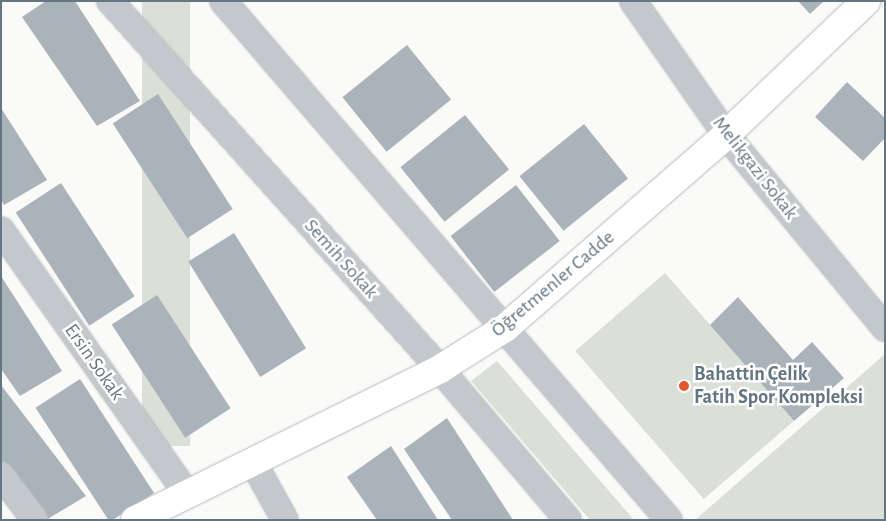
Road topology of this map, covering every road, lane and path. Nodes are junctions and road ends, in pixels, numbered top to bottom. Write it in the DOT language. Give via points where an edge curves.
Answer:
graph roads {
  1 [pos="110,1"];
  2 [pos="223,1"];
  3 [pos="633,1"];
  4 [pos="866,1"];
  5 [pos="726,135"];
  6 [pos="1,230"];
  7 [pos="505,328"];
  8 [pos="885,328"];
  9 [pos="440,370"];
  10 [pos="253,462"];
  11 [pos="1,475"];
  12 [pos="187,494"];
  13 [pos="34,520"];
  14 [pos="135,520"];
  15 [pos="285,520"];
  16 [pos="568,520"];
  17 [pos="668,520"];
  1 -- 9 [label="street, Semih Sokak"];
  2 -- 7 [label="street"];
  3 -- 5 [label="street, Melikgazi Sokak"];
  4 -- 5 [label="street, Öğretmenler Cadde"];
  5 -- 7 [label="street, Öğretmenler Cadde"];
  5 -- 8 [label="street, Melikgazi Sokak"];
  6 -- 12 [label="street, Ersin Sokak"];
  7 -- 9 [label="street, Öğretmenler Cadde"];
  7 -- 17 [label="street"];
  9 -- 10 [label="street, Öğretmenler Cadde"];
  9 -- 16 [label="street, Semih Sokak"];
  10 -- 12 [label="street, Öğretmenler Cadde"];
  10 -- 15 [label="street"];
  11 -- 13 [label="street"];
  12 -- 14 [label="street, Öğretmenler Cadde"];
}
